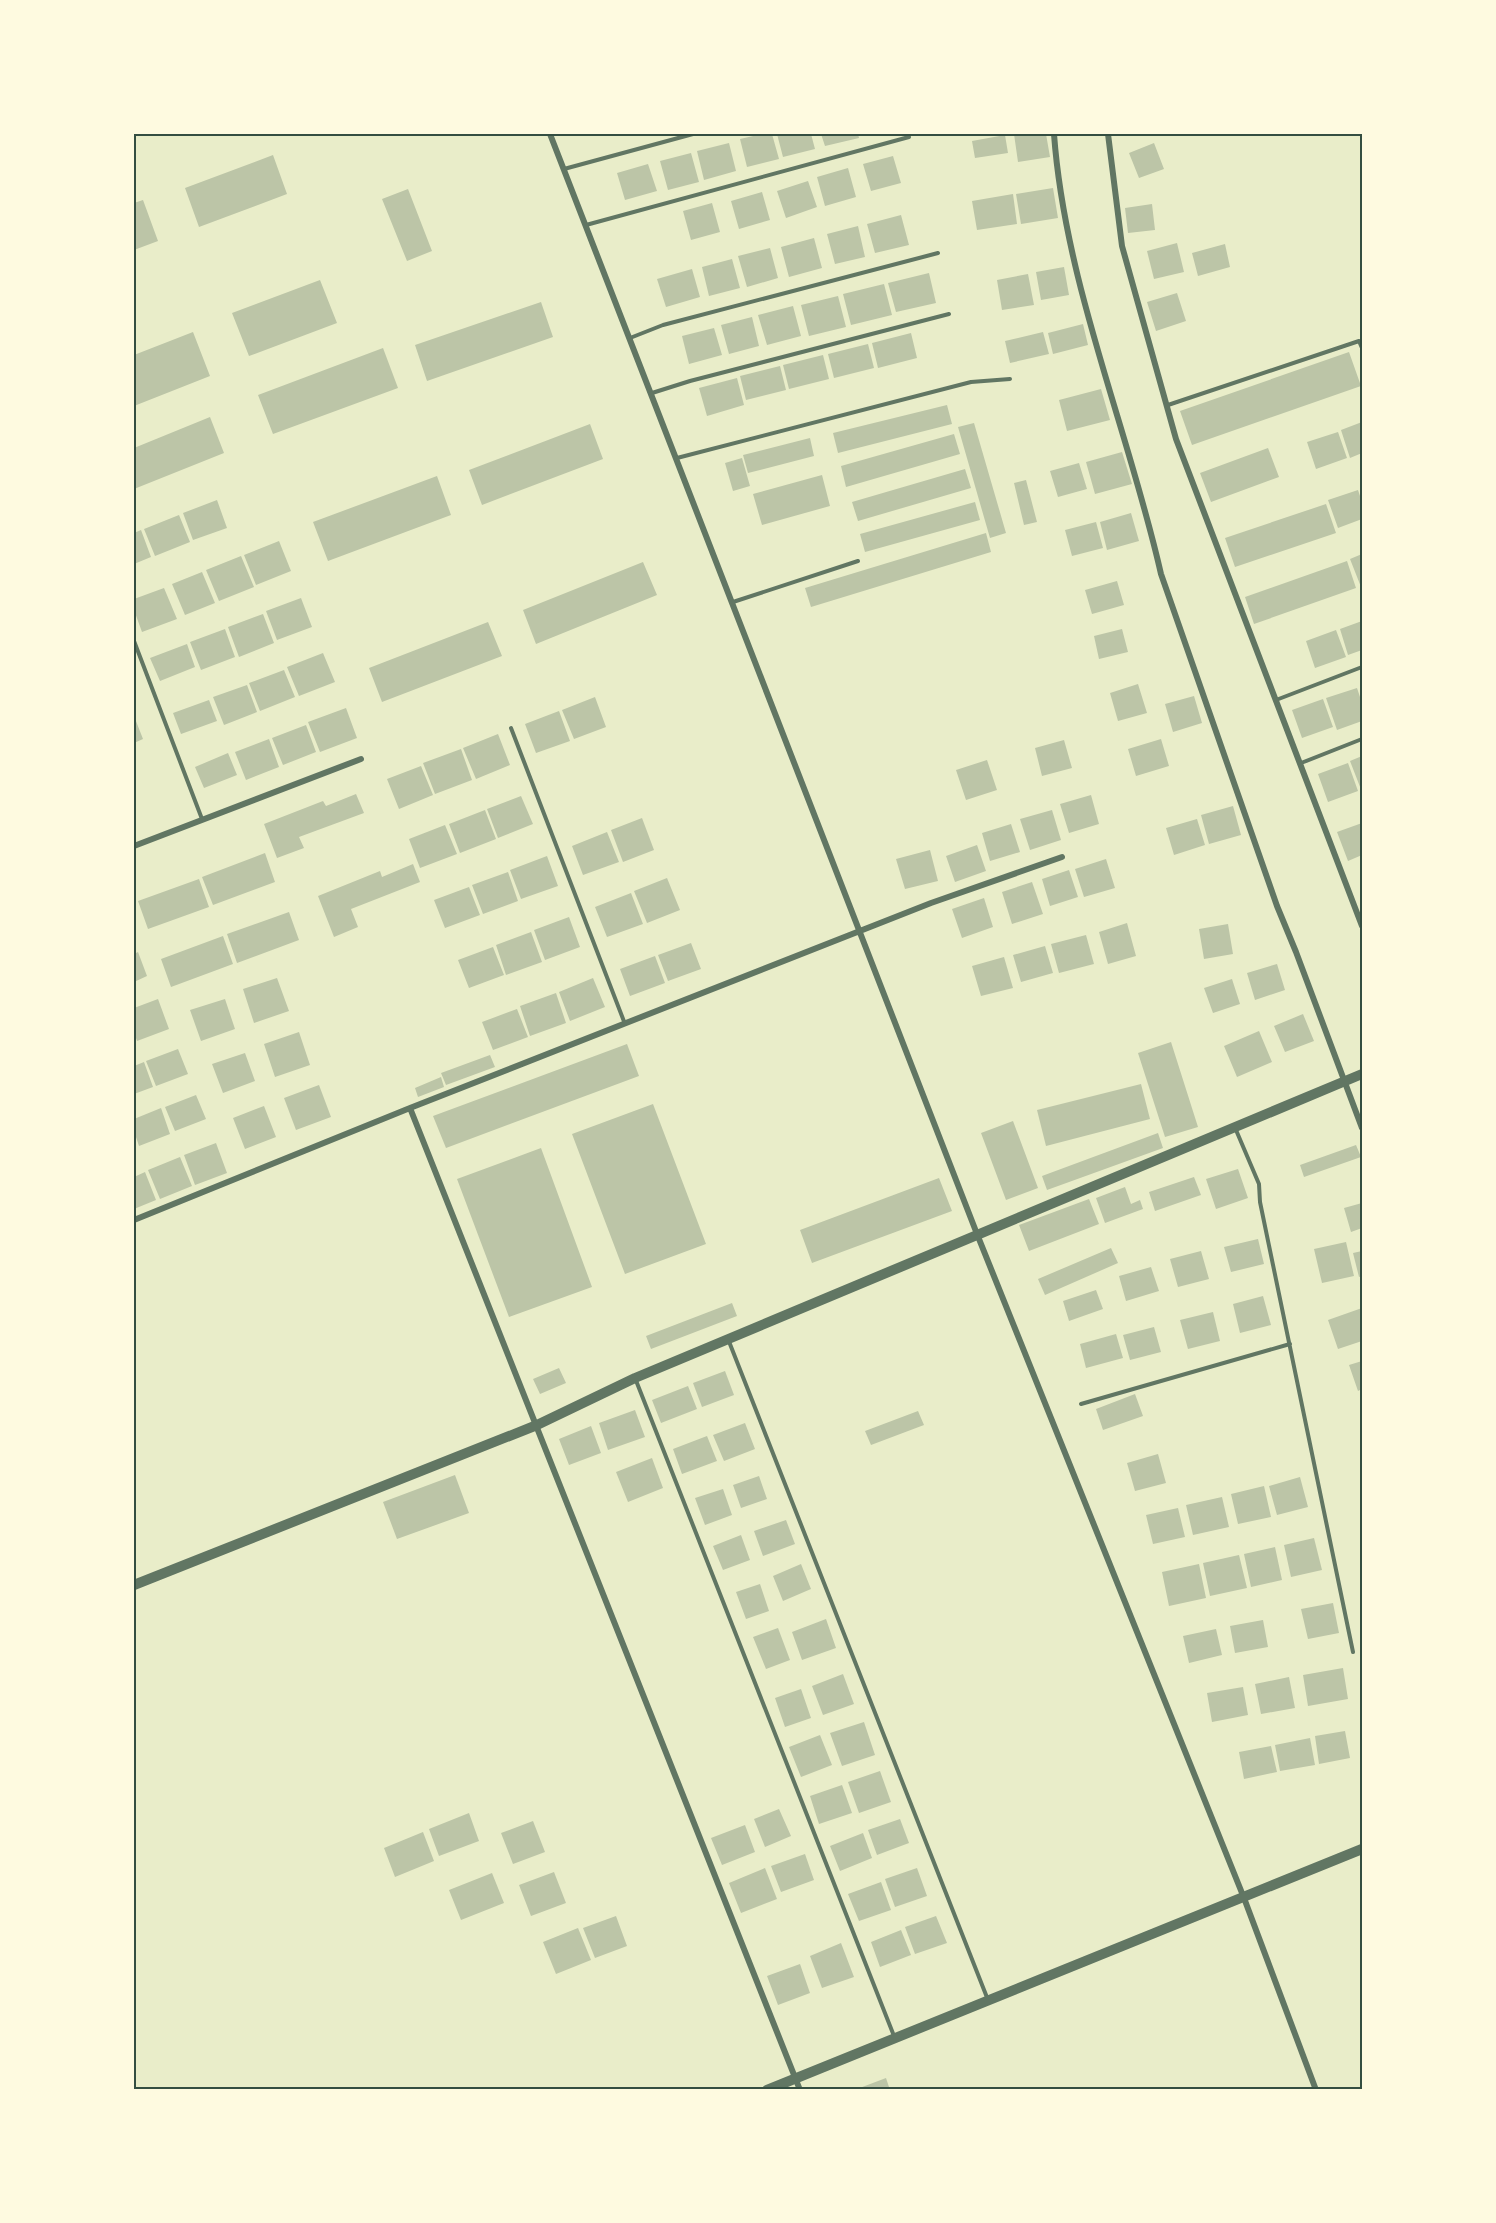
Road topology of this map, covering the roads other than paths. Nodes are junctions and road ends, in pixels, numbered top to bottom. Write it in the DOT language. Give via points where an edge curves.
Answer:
graph roads {
  1 [pos="550,134"];
  2 [pos="693,134"];
  3 [pos="1054,134"];
  4 [pos="1108,134"];
  5 [pos="909,137"];
  6 [pos="564,169"];
  7 [pos="586,225"];
  8 [pos="938,253"];
  9 [pos="949,314"];
  10 [pos="630,338"];
  11 [pos="1362,348"];
  12 [pos="1010,379"];
  13 [pos="652,393"];
  14 [pos="1168,405"];
  15 [pos="677,458"];
  16 [pos="858,561"];
  17 [pos="733,602"];
  18 [pos="134,641"];
  19 [pos="1362,667"];
  20 [pos="1276,700"];
  21 [pos="511,728"];
  22 [pos="1362,739"];
  23 [pos="361,759"];
  24 [pos="1301,763"];
  25 [pos="202,820"];
  26 [pos="134,846"];
  27 [pos="1062,857"];
  28 [pos="1362,926"];
  29 [pos="860,931"];
  30 [pos="625,1024"];
  31 [pos="1362,1074"];
  32 [pos="1346,1081"];
  33 [pos="410,1108"];
  34 [pos="1236,1128"];
  35 [pos="1362,1128"];
  36 [pos="134,1220"];
  37 [pos="977,1234"];
  38 [pos="728,1339"];
  39 [pos="1290,1344"];
  40 [pos="635,1378"];
  41 [pos="1081,1404"];
  42 [pos="537,1425"];
  43 [pos="134,1585"];
  44 [pos="1353,1652"];
  45 [pos="1362,1849"];
  46 [pos="1244,1898"];
  47 [pos="988,2000"];
  48 [pos="895,2038"];
  49 [pos="795,2078"];
  50 [pos="767,2090"];
  51 [pos="800,2090"];
  52 [pos="1316,2090"];
  1 -- 6 [label="street"];
  2 -- 6 [label="lane"];
  3 -- 32 [label="street" via="1063,214 1161,574 1277,906"];
  4 -- 14 [label="street" via="1122,246"];
  5 -- 7 [label="lane"];
  6 -- 7 [label="street"];
  7 -- 10 [label="street"];
  8 -- 10 [label="lane" via="663,325"];
  9 -- 13 [label="lane"];
  10 -- 13 [label="street"];
  11 -- 14 [label="lane" via="1359,341"];
  12 -- 15 [label="lane" via="971,382"];
  13 -- 15 [label="street"];
  14 -- 20 [label="street" via="1176,439"];
  15 -- 17 [label="street"];
  16 -- 17 [label="lane"];
  17 -- 29 [label="street"];
  18 -- 25 [label="lane"];
  19 -- 20 [label="lane"];
  20 -- 24 [label="street"];
  21 -- 30 [label="lane"];
  22 -- 24 [label="lane"];
  23 -- 25 [label="street"];
  24 -- 28 [label="street"];
  25 -- 26 [label="street"];
  27 -- 29 [label="street"];
  29 -- 30 [label="street"];
  29 -- 37 [label="street"];
  30 -- 33 [label="street"];
  31 -- 32 [label="street"];
  32 -- 34 [label="street"];
  32 -- 35 [label="street"];
  33 -- 36 [label="street"];
  33 -- 42 [label="street"];
  34 -- 37 [label="street"];
  34 -- 39 [label="lane" via="1259,1184"];
  37 -- 38 [label="street"];
  37 -- 46 [label="street"];
  38 -- 40 [label="street"];
  38 -- 47 [label="lane"];
  39 -- 41 [label="lane"];
  39 -- 44 [label="lane"];
  40 -- 42 [label="street"];
  40 -- 48 [label="lane"];
  42 -- 43 [label="street"];
  42 -- 49 [label="street"];
  45 -- 46 [label="street"];
  46 -- 47 [label="street"];
  46 -- 52 [label="street"];
  47 -- 48 [label="street"];
  48 -- 49 [label="street"];
  49 -- 50 [label="street"];
  49 -- 51 [label="street"];
}
